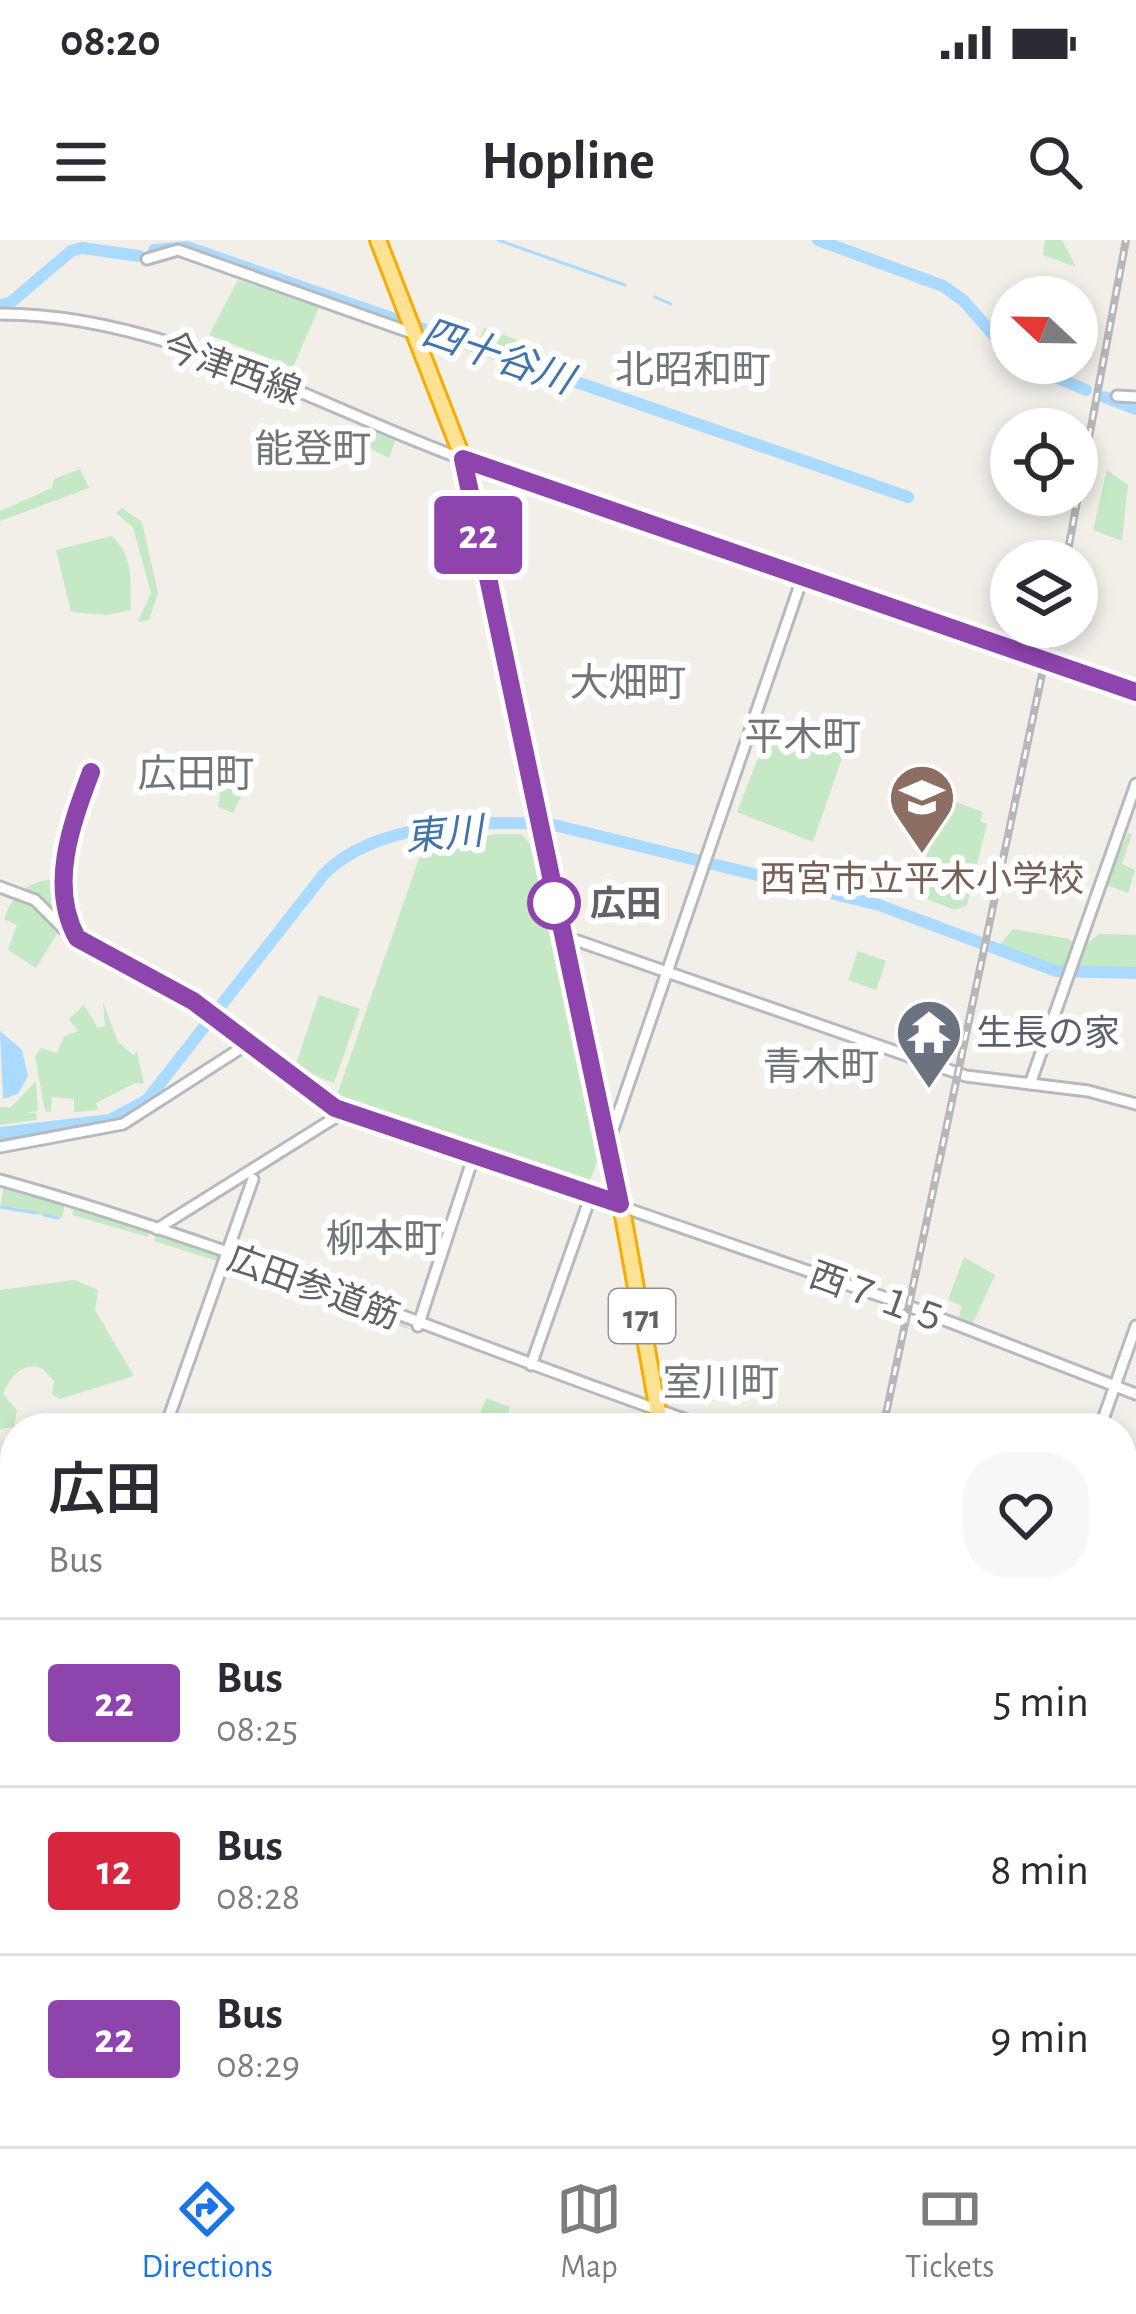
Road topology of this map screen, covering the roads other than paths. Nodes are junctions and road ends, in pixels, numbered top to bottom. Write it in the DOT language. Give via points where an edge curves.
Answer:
graph roads {
  1 [pos="379,240"];
  2 [pos="147,260"];
  3 [pos="0,314"];
  4 [pos="413,329"];
  5 [pos="1117,396"];
  6 [pos="1136,397"];
  7 [pos="463,459"];
  8 [pos="803,576"];
  9 [pos="1136,692"];
  10 [pos="91,772"];
  11 [pos="1136,784"];
  12 [pos="0,887"];
  13 [pos="64,929"];
  14 [pos="563,943"];
  15 [pos="666,972"];
  16 [pos="249,1043"];
  17 [pos="1030,1084"];
  18 [pos="1136,1104"];
  19 [pos="335,1108"];
  20 [pos="0,1147"];
  21 [pos="607,1151"];
  22 [pos="474,1154"];
  23 [pos="253,1179"];
  24 [pos="0,1180"];
  25 [pos="591,1195"];
  26 [pos="620,1204"];
  27 [pos="157,1229"];
  28 [pos="226,1253"];
  29 [pos="418,1326"];
  30 [pos="1136,1326"];
  31 [pos="531,1365"];
  32 [pos="1115,1386"];
  33 [pos="1136,1394"];
  34 [pos="659,1410"];
  35 [pos="170,1413"];
  36 [pos="659,1413"];
  37 [pos="668,1413"];
  38 [pos="1105,1413"];
  1 -- 4 [label="highway, 171"];
  2 -- 4 [label="street" via="178,250"];
  3 -- 7 [label="street, 今津西線" via="117,326"];
  4 -- 7 [label="highway, 171"];
  5 -- 6 [label="street"];
  7 -- 8 [label="street, 今津西線"];
  7 -- 14 [label="highway, 171"];
  8 -- 9 [label="street, 今津西線"];
  8 -- 15 [label="street"];
  10 -- 16 [label="street, 西７１５" via="64,862 77,938"];
  11 -- 17 [label="street"];
  12 -- 13 [label="street" via="34,901"];
  14 -- 15 [label="street"];
  14 -- 21 [label="highway, 171"];
  15 -- 17 [label="street" via="966,1076"];
  15 -- 21 [label="street"];
  16 -- 19 [label="street, 西７１５"];
  16 -- 20 [label="street" via="123,1124"];
  17 -- 18 [label="street"];
  19 -- 22 [label="street, 西７１５"];
  19 -- 27 [label="street" via="336,1117"];
  21 -- 26 [label="highway, 171"];
  22 -- 25 [label="street, 西７１５"];
  22 -- 29 [label="street"];
  23 -- 28 [label="street"];
  24 -- 27 [label="street, 広田参道筋"];
  25 -- 26 [label="street, 西７１５"];
  25 -- 31 [label="street"];
  26 -- 32 [label="street, 西７１５"];
  26 -- 34 [label="highway, 171"];
  27 -- 28 [label="street, 広田参道筋"];
  28 -- 29 [label="street, 広田参道筋"];
  28 -- 35 [label="street"];
  29 -- 31 [label="street, 広田参道筋"];
  30 -- 32 [label="street"];
  31 -- 34 [label="street, 広田参道筋"];
  32 -- 33 [label="street, 西７１５"];
  32 -- 38 [label="street"];
  34 -- 36 [label="highway, 171"];
  34 -- 37 [label="street, 広田参道筋"];
}
